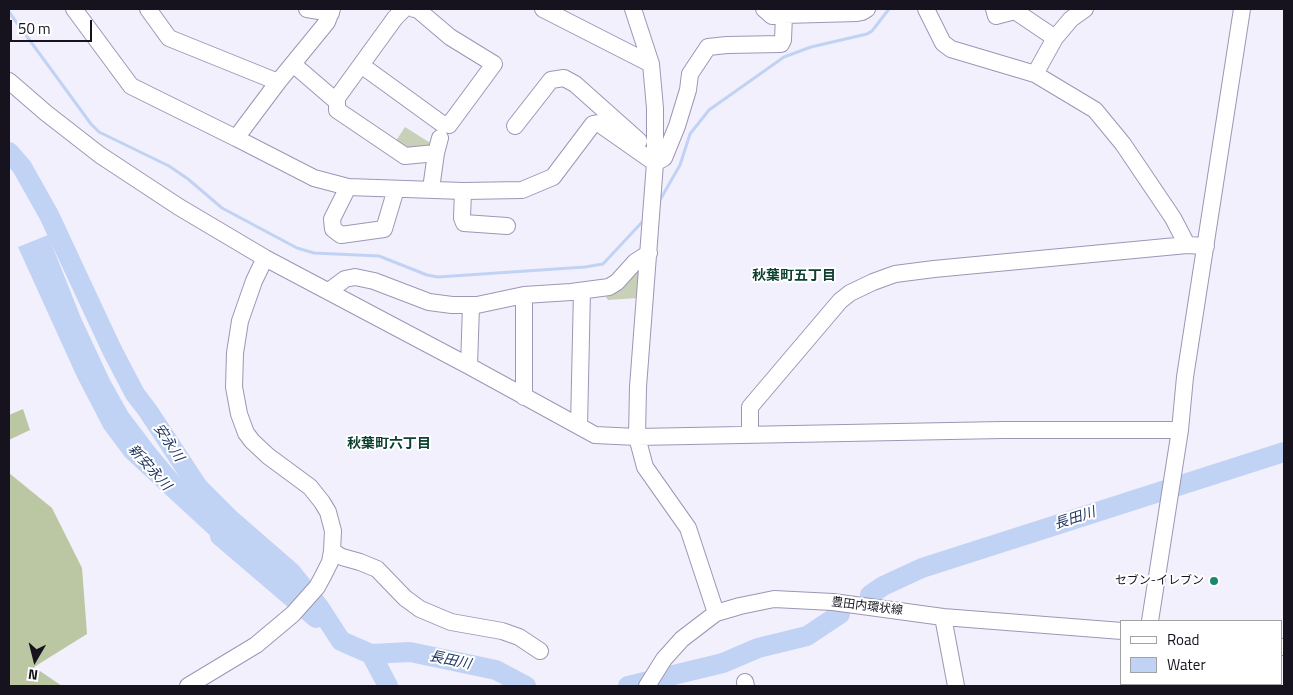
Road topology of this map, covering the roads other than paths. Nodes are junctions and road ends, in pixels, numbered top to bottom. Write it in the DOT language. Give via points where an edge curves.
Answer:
graph roads {
  1 [pos="74,9"];
  2 [pos="148,9"];
  3 [pos="307,9"];
  4 [pos="404,9"];
  5 [pos="414,9"];
  6 [pos="543,9"];
  7 [pos="633,9"];
  8 [pos="764,9"];
  9 [pos="867,9"];
  10 [pos="926,9"];
  11 [pos="994,9"];
  12 [pos="1085,9"];
  13 [pos="1242,9"];
  14 [pos="1016,10"];
  15 [pos="332,11"];
  16 [pos="784,15"];
  17 [pos="1055,38"];
  18 [pos="293,64"];
  19 [pos="650,64"];
  20 [pos="362,65"];
  21 [pos="1035,74"];
  22 [pos="9,81"];
  23 [pos="278,82"];
  24 [pos="336,101"];
  25 [pos="515,126"];
  26 [pos="236,138"];
  27 [pos="655,158"];
  28 [pos="348,187"];
  29 [pos="396,189"];
  30 [pos="431,189"];
  31 [pos="463,191"];
  32 [pos="506,226"];
  33 [pos="1187,245"];
  34 [pos="1206,246"];
  35 [pos="648,253"];
  36 [pos="265,258"];
  37 [pos="329,291"];
  38 [pos="582,291"];
  39 [pos="524,295"];
  40 [pos="471,306"];
  41 [pos="469,366"];
  42 [pos="524,397"];
  43 [pos="579,426"];
  44 [pos="1180,430"];
  45 [pos="750,434"];
  46 [pos="637,437"];
  47 [pos="332,551"];
  48 [pos="716,613"];
  49 [pos="943,616"];
  50 [pos="1150,620"];
  51 [pos="1120,631"];
  52 [pos="540,651"];
  53 [pos="188,686"];
  54 [pos="647,686"];
  55 [pos="956,686"];
  1 -- 26 [label="street" via="131,86"];
  2 -- 23 [label="street" via="169,38"];
  3 -- 15 [label="street"];
  4 -- 20 [label="street"];
  5 -- 20 [label="street" via="450,37 494,64 449,125 441,123"];
  6 -- 19 [label="street"];
  7 -- 19 [label="street"];
  8 -- 16 [label="street" via="772,16"];
  9 -- 16 [label="street" via="858,13"];
  10 -- 21 [label="street" via="943,43 951,49"];
  11 -- 14 [label="street" via="996,16"];
  12 -- 17 [label="street" via="1071,18"];
  13 -- 34 [label="street"];
  14 -- 17 [label="street"];
  15 -- 18 [label="street"];
  16 -- 27 [label="street" via="781,44 708,48 690,74 677,126 664,158"];
  17 -- 21 [label="street"];
  18 -- 23 [label="street"];
  18 -- 24 [label="street"];
  19 -- 27 [label="street" via="655,108"];
  20 -- 24 [label="street"];
  21 -- 33 [label="street" via="1095,110 1107,123 1173,218"];
  22 -- 36 [label="street" via="100,155 172,203"];
  23 -- 26 [label="street"];
  24 -- 30 [label="street" via="337,110 405,156 438,145"];
  25 -- 27 [label="street" via="551,80 564,78 575,84"];
  26 -- 28 [label="street" via="314,178"];
  27 -- 31 [label="street" via="598,123 553,177 520,190"];
  27 -- 35 [label="street"];
  28 -- 29 [label="street"];
  28 -- 29 [label="street" via="332,219 333,229 340,235 384,229"];
  29 -- 30 [label="street"];
  30 -- 31 [label="street"];
  31 -- 32 [label="street" via="464,223"];
  33 -- 34 [label="street"];
  33 -- 45 [label="street" via="895,274 874,282 840,301 750,407"];
  34 -- 44 [label="street"];
  35 -- 38 [label="street" via="609,287"];
  35 -- 46 [label="street"];
  36 -- 37 [label="street"];
  36 -- 47 [label="street" via="240,321 234,387 238,414 252,441 310,487 322,502 333,531"];
  37 -- 40 [label="street" via="345,278 355,277 429,302"];
  37 -- 41 [label="street"];
  38 -- 39 [label="street"];
  38 -- 43 [label="street"];
  39 -- 40 [label="street"];
  39 -- 42 [label="street"];
  40 -- 41 [label="street"];
  41 -- 42 [label="street"];
  42 -- 43 [label="street"];
  43 -- 46 [label="street" via="595,435"];
  44 -- 45 [label="street"];
  44 -- 50 [label="street"];
  45 -- 46 [label="street"];
  46 -- 48 [label="street" via="645,467 688,528"];
  47 -- 52 [label="street" via="377,569 420,609 451,622 502,631 519,637"];
  47 -- 53 [label="street" via="317,587 294,614 256,645"];
  48 -- 49 [label="street, 豊田内環状線" via="774,599 833,602"];
  48 -- 54 [label="street, 豊田内環状線" via="682,639"];
  49 -- 51 [label="street, 豊田内環状線"];
  49 -- 55 [label="street"];
}
